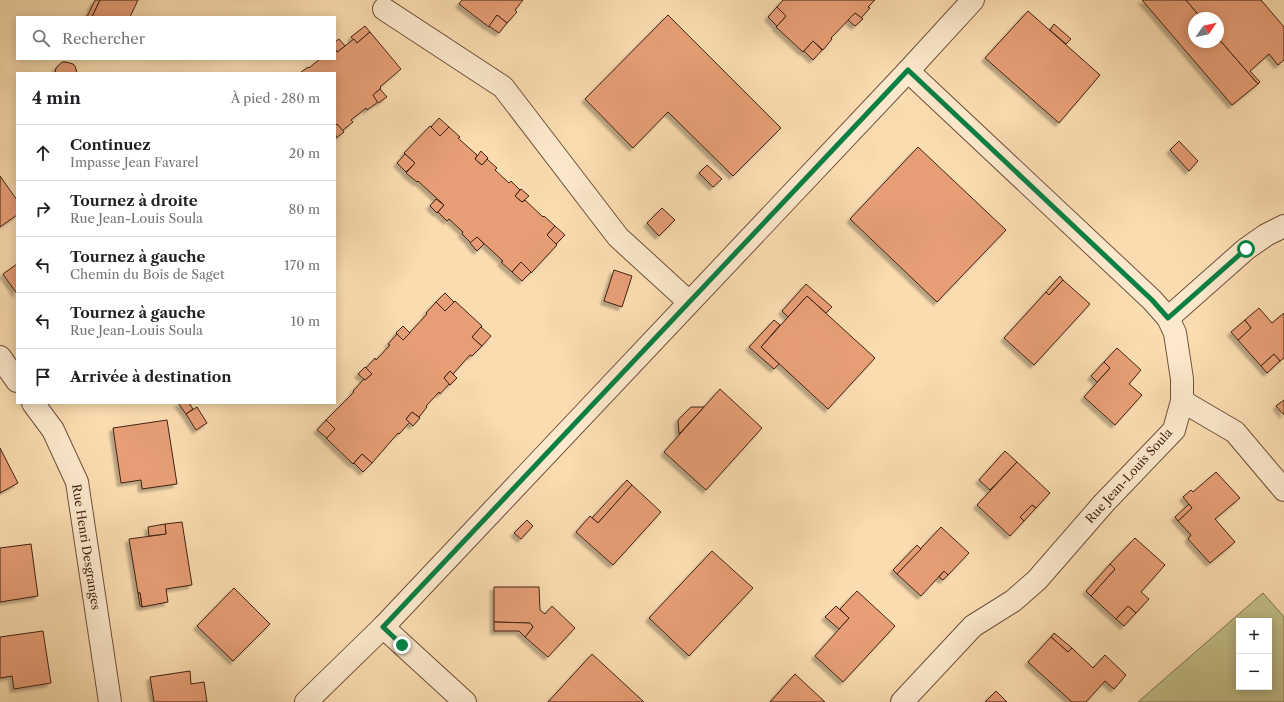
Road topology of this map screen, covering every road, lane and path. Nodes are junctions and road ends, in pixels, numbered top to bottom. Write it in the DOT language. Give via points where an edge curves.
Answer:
graph roads {
  1 [pos="973,0"];
  2 [pos="384,9"];
  3 [pos="908,70"];
  4 [pos="1284,226"];
  5 [pos="689,302"];
  6 [pos="1168,318"];
  7 [pos="0,357"];
  8 [pos="16,380"];
  9 [pos="1182,401"];
  10 [pos="34,404"];
  11 [pos="1284,490"];
  12 [pos="383,627"];
  13 [pos="110,702"];
  14 [pos="306,702"];
  15 [pos="464,702"];
  16 [pos="902,702"];
  1 -- 3 [label="street"];
  2 -- 5 [label="street" via="503,87 618,237"];
  3 -- 5 [label="street"];
  3 -- 6 [label="street, Rue Jean-Louis Soula"];
  4 -- 6 [label="street" via="1246,249"];
  5 -- 12 [label="street"];
  6 -- 9 [label="street, Rue Jean-Louis Soula" via="1175,333 1182,379"];
  7 -- 8 [label="street"];
  9 -- 11 [label="street" via="1235,432"];
  9 -- 16 [label="street, Rue Jean-Louis Soula" via="1174,430 1104,503 1037,580 1013,601 973,626"];
  10 -- 13 [label="street, Rue Henri Desgranges" via="53,430 77,482"];
  12 -- 14 [label="street"];
  12 -- 15 [label="street"];
}
